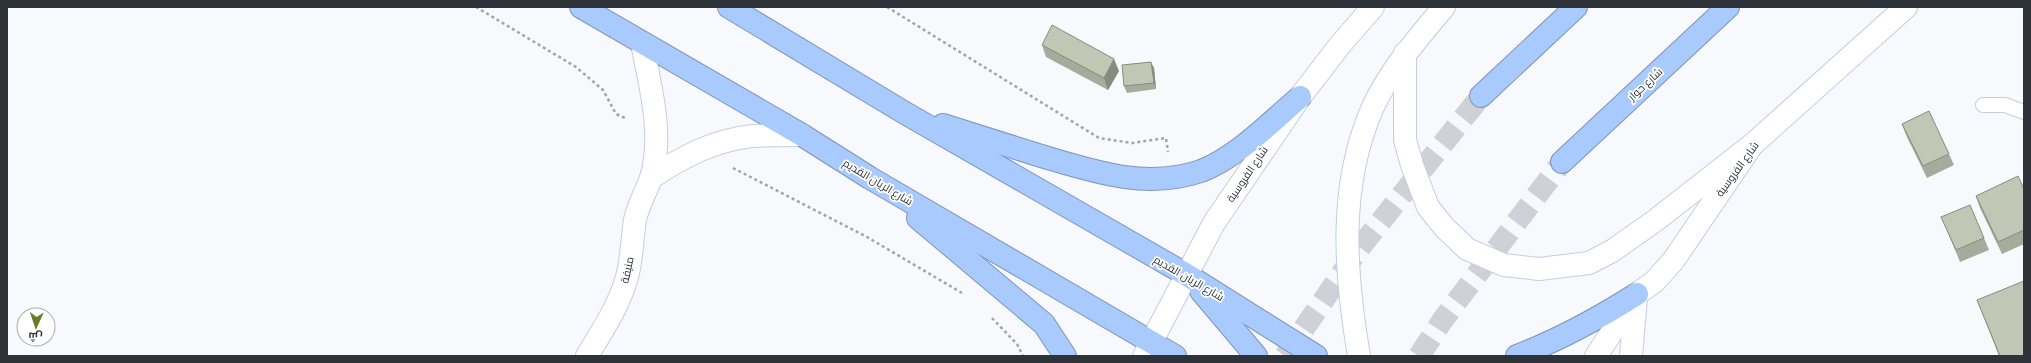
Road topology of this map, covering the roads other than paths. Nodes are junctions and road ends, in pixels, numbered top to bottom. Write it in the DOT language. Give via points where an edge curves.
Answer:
graph roads {
  1 [pos="581,7"];
  2 [pos="1373,7"];
  3 [pos="1444,7"];
  4 [pos="1576,7"];
  5 [pos="1728,7"];
  6 [pos="1906,7"];
  7 [pos="731,8"];
  8 [pos="642,42"];
  9 [pos="1405,53"];
  10 [pos="1481,96"];
  11 [pos="1300,97"];
  12 [pos="1983,105"];
  13 [pos="2024,112"];
  14 [pos="905,113"];
  15 [pos="802,135"];
  16 [pos="1752,145"];
  17 [pos="1562,162"];
  18 [pos="651,178"];
  19 [pos="870,178"];
  20 [pos="1187,275"];
  21 [pos="1637,294"];
  22 [pos="1147,349"];
  23 [pos="587,356"];
  24 [pos="1065,356"];
  25 [pos="1175,356"];
  26 [pos="1256,356"];
  27 [pos="1316,356"];
  28 [pos="1359,356"];
  29 [pos="1517,356"];
  30 [pos="1596,356"];
  31 [pos="1631,356"];
  1 -- 8 [label="highway, شارع الريان القديم"];
  2 -- 11 [label="main road, شارع الفروسية"];
  3 -- 9 [label="main road"];
  4 -- 10 [label="highway"];
  5 -- 17 [label="highway, شارع حوار"];
  6 -- 16 [label="main road, شارع الفروسية"];
  7 -- 14 [label="highway, شارع الريان القديم"];
  8 -- 15 [label="highway, شارع الريان القديم"];
  8 -- 18 [label="main road, منيفة" via="656,133"];
  9 -- 16 [label="main road" via="1405,140 1428,207 1444,228 1467,249 1504,265 1539,269 1589,263 1612,251 1656,220"];
  9 -- 28 [label="main road" via="1373,107 1359,143 1351,181 1346,257"];
  11 -- 14 [label="highway" via="1239,149 1202,170 1173,178 1146,180 1112,176"];
  11 -- 20 [label="main road, شارع الفروسية" via="1214,223"];
  12 -- 13 [label="lane" via="2005,105"];
  14 -- 20 [label="highway, شارع الريان القديم"];
  15 -- 18 [label="main road" via="752,136 725,141 674,162"];
  15 -- 19 [label="highway, شارع الريان القديم"];
  16 -- 21 [label="main road, شارع الفروسية" via="1673,261 1654,282"];
  18 -- 23 [label="main road, منيفة" via="638,209 630,262 622,293 616,308"];
  19 -- 22 [label="highway, شارع الريان القديم"];
  19 -- 24 [label="highway" via="1044,324"];
  20 -- 22 [label="main road, شارع الفروسية"];
  20 -- 26 [label="highway"];
  20 -- 27 [label="highway, شارع الريان القديم"];
  21 -- 29 [label="highway" via="1599,317"];
  21 -- 30 [label="main road, شارع الفروسية"];
  21 -- 31 [label="main road"];
  22 -- 25 [label="highway, شارع الريان القديم"];
}
